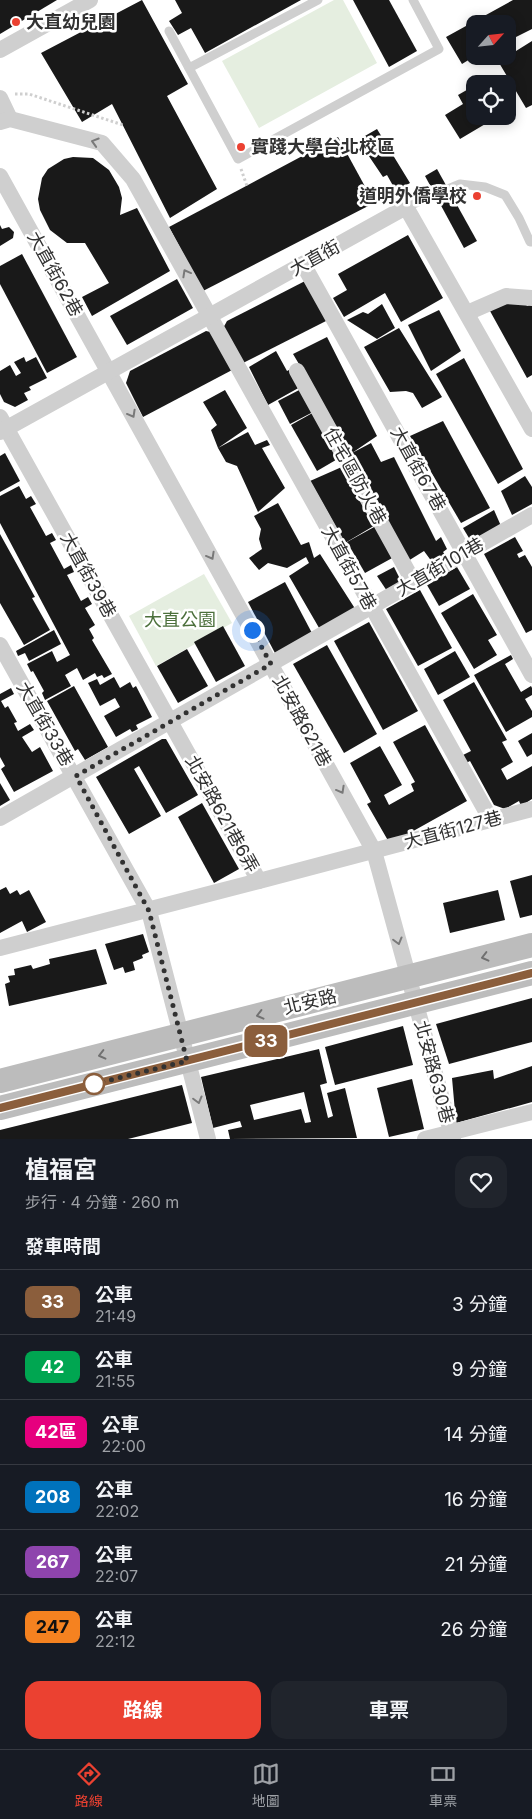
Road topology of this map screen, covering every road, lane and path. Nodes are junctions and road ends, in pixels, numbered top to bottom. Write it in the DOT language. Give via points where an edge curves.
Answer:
graph roads {
  1 [pos="90,0"];
  2 [pos="318,0"];
  3 [pos="413,0"];
  4 [pos="169,31"];
  5 [pos="0,50"];
  6 [pos="189,68"];
  7 [pos="4,96"];
  8 [pos="5,120"];
  9 [pos="123,125"];
  10 [pos="0,176"];
  11 [pos="448,189"];
  12 [pos="435,195"];
  13 [pos="406,207"];
  14 [pos="532,242"];
  15 [pos="303,264"];
  16 [pos="532,298"];
  17 [pos="467,313"];
  18 [pos="210,315"];
  19 [pos="297,370"];
  20 [pos="109,372"];
  21 [pos="2,425"];
  22 [pos="532,429"];
  23 [pos="532,515"];
  24 [pos="464,552"];
  25 [pos="413,581"];
  26 [pos="370,607"];
  27 [pos="0,645"];
  28 [pos="271,664"];
  29 [pos="532,675"];
  30 [pos="170,721"];
  31 [pos="76,776"];
  32 [pos="532,809"];
  33 [pos="0,818"];
  34 [pos="491,820"];
  35 [pos="374,851"];
  36 [pos="259,881"];
  37 [pos="149,911"];
  38 [pos="532,945"];
  39 [pos="0,948"];
  40 [pos="532,973"];
  41 [pos="408,976"];
  42 [pos="415,1002"];
  43 [pos="180,1035"];
  44 [pos="187,1061"];
  45 [pos="0,1081"];
  46 [pos="0,1108"];
  47 [pos="532,1112"];
  48 [pos="451,1136"];
  49 [pos="204,1138"];
  50 [pos="425,1139"];
  1 -- 5 [label="street"];
  2 -- 6 [label="lane"];
  3 -- 6 [label="lane" via="439,49 238,159"];
  4 -- 6 [label="lane"];
  7 -- 8 [label="street"];
  7 -- 9 [label="path" via="29,94"];
  18 -- 8 [label="street, 大直街57巷, one-way" via="133,179 102,143"];
  10 -- 20 [label="street, 大直街62巷"];
  11 -- 14 [label="lane" via="460,184 485,187 505,195"];
  12 -- 13 [label="lane"];
  13 -- 15 [label="street, 大直街"];
  13 -- 17 [label="street"];
  15 -- 18 [label="street, 大直街"];
  15 -- 24 [label="street, 大直街67巷"];
  16 -- 17 [label="street" via="506,296"];
  17 -- 22 [label="street"];
  18 -- 20 [label="street, 大直街"];
  18 -- 26 [label="street, 大直街57巷"];
  19 -- 25 [label="street, 住宅區防火巷"];
  20 -- 21 [label="street, 大直街"];
  20 -- 28 [label="street, 北安路621巷, one-way"];
  21 -- 30 [label="street, 大直街39巷"];
  23 -- 24 [label="street, 大直街101巷"];
  24 -- 25 [label="street, 大直街101巷"];
  24 -- 29 [label="street, 大直街67巷"];
  25 -- 26 [label="street, 大直街101巷"];
  26 -- 28 [label="street, 大直街101巷"];
  26 -- 34 [label="street, 大直街57巷"];
  27 -- 31 [label="street, 大直街33巷"];
  28 -- 30 [label="street, 大直街101巷"];
  28 -- 35 [label="street, 北安路621巷, one-way"];
  30 -- 31 [label="street, 大直街101巷"];
  30 -- 36 [label="street, 北安路621巷6弄"];
  31 -- 33 [label="street, 大直街101巷"];
  31 -- 37 [label="street, 大直街33巷"];
  32 -- 34 [label="street, 大直街127巷"];
  34 -- 35 [label="street, 大直街127巷"];
  35 -- 36 [label="street, 北安路621巷6弄"];
  35 -- 41 [label="street, 北安路621巷, one-way"];
  36 -- 37 [label="street"];
  37 -- 39 [label="street"];
  37 -- 43 [label="street, 大直街33巷"];
  38 -- 41 [label="main road, 北安路, one-way"];
  40 -- 42 [label="main road, 北安路"];
  41 -- 42 [label="street, 北安路630巷"];
  41 -- 43 [label="main road, 北安路, one-way"];
  42 -- 44 [label="main road, 北安路"];
  42 -- 48 [label="street, 北安路630巷"];
  43 -- 44 [label="street, 大直街33巷"];
  43 -- 45 [label="main road, 北安路, one-way"];
  44 -- 46 [label="main road, 北安路"];
  44 -- 49 [label="street, 大直街33巷, one-way"];
  47 -- 48 [label="street"];
  48 -- 50 [label="street"];
}
